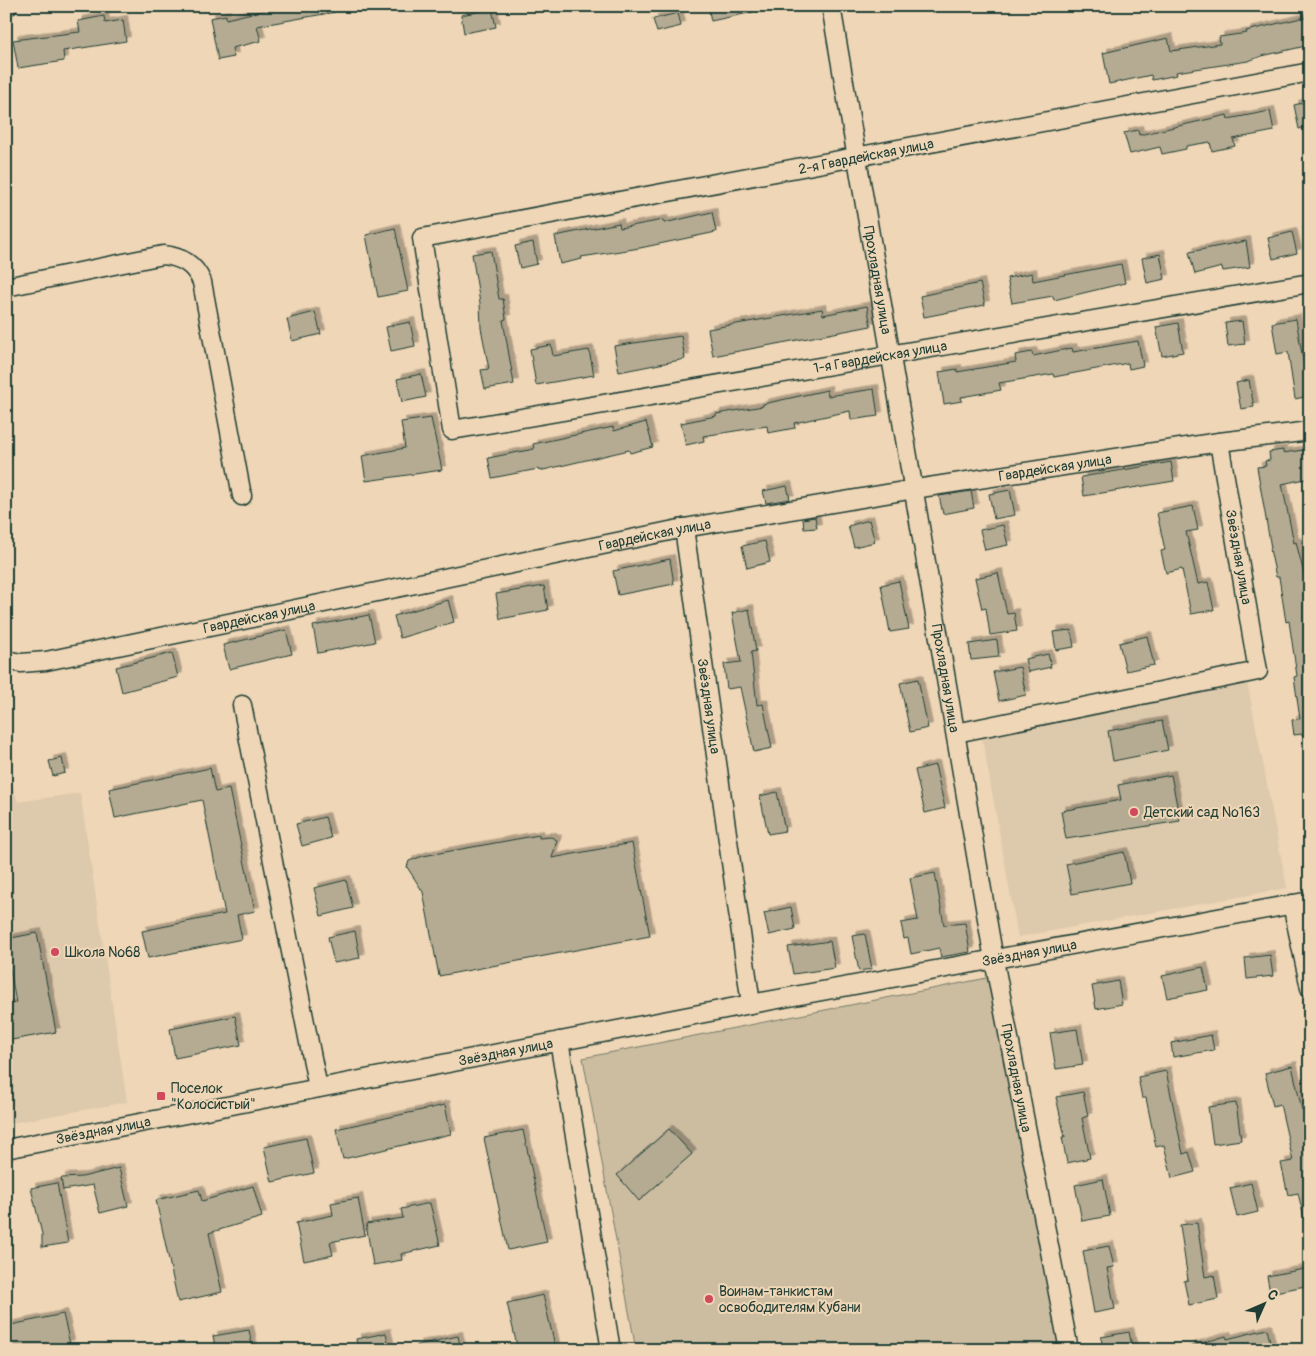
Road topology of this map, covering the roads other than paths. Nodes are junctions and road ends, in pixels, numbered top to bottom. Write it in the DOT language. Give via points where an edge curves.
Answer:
graph roads {
  1 [pos="831,6"];
  2 [pos="1310,72"];
  3 [pos="858,158"];
  4 [pos="1310,283"];
  5 [pos="6,287"];
  6 [pos="891,356"];
  7 [pos="452,430"];
  8 [pos="1310,431"];
  9 [pos="1219,442"];
  10 [pos="915,489"];
  11 [pos="242,496"];
  12 [pos="684,528"];
  13 [pos="6,660"];
  14 [pos="242,705"];
  15 [pos="956,733"];
  16 [pos="1310,901"];
  17 [pos="1292,904"];
  18 [pos="994,960"];
  19 [pos="1310,988"];
  20 [pos="751,1004"];
  21 [pos="559,1041"];
  22 [pos="318,1088"];
  23 [pos="6,1148"];
  24 [pos="611,1350"];
  25 [pos="1069,1350"];
  1 -- 3 [label="street, Прохладная улица"];
  2 -- 3 [label="street, 2-я Гвардейская улица"];
  3 -- 6 [label="street, Прохладная улица"];
  3 -- 7 [label="street, 2-я Гвардейская улица" via="422,238"];
  4 -- 6 [label="street, 1-я Гвардейская улица"];
  5 -- 11 [label="street" via="163,255 177,256 197,271 202,282"];
  6 -- 7 [label="street, 1-я Гвардейская улица"];
  6 -- 10 [label="street, Прохладная улица"];
  8 -- 9 [label="street, Гвардейская улица"];
  9 -- 10 [label="street, Гвардейская улица"];
  9 -- 15 [label="street, Звёздная улица" via="1258,671"];
  10 -- 12 [label="street, Гвардейская улица"];
  10 -- 15 [label="street, Прохладная улица"];
  12 -- 13 [label="street, Гвардейская улица" via="46,661 21,663"];
  12 -- 20 [label="street, Звёздная улица"];
  14 -- 22 [label="street"];
  15 -- 18 [label="street, Прохладная улица"];
  16 -- 17 [label="street, Звёздная улица"];
  17 -- 18 [label="street, Звёздная улица"];
  17 -- 19 [label="street"];
  18 -- 20 [label="street, Звёздная улица"];
  18 -- 25 [label="street, Прохладная улица"];
  20 -- 21 [label="street, Звёздная улица"];
  21 -- 22 [label="street, Звёздная улица"];
  21 -- 24 [label="street"];
  22 -- 23 [label="street, Звёздная улица"];
}
